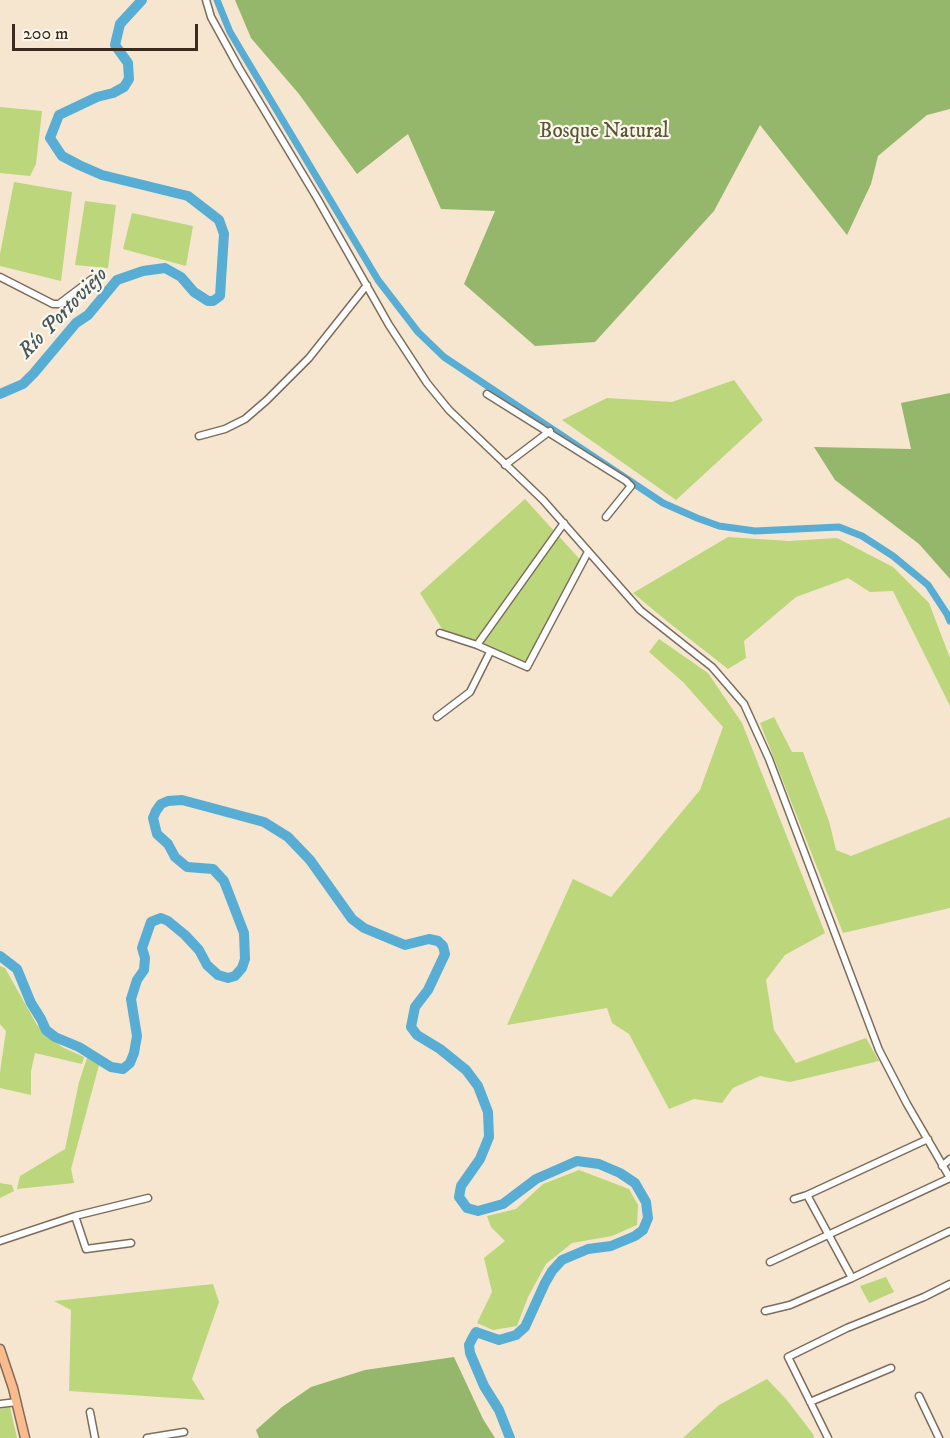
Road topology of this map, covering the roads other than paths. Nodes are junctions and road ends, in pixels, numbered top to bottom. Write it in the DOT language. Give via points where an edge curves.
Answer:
graph roads {
  1 [pos="206,0"];
  2 [pos="0,277"];
  3 [pos="92,279"];
  4 [pos="368,285"];
  5 [pos="487,394"];
  6 [pos="550,432"];
  7 [pos="199,436"];
  8 [pos="505,465"];
  9 [pos="606,517"];
  10 [pos="564,523"];
  11 [pos="588,552"];
  12 [pos="440,633"];
  13 [pos="477,645"];
  14 [pos="490,652"];
  15 [pos="437,717"];
  16 [pos="928,1139"];
  17 [pos="950,1159"];
  18 [pos="942,1166"];
  19 [pos="950,1178"];
  20 [pos="807,1196"];
  21 [pos="148,1198"];
  22 [pos="794,1199"];
  23 [pos="75,1216"];
  24 [pos="950,1232"];
  25 [pos="829,1234"];
  26 [pos="0,1241"];
  27 [pos="131,1243"];
  28 [pos="770,1262"];
  29 [pos="852,1278"];
  30 [pos="950,1284"];
  31 [pos="765,1311"];
  32 [pos="0,1348"];
  33 [pos="891,1368"];
  34 [pos="919,1396"];
  35 [pos="17,1402"];
  36 [pos="810,1402"];
  37 [pos="0,1404"];
  38 [pos="90,1412"];
  39 [pos="184,1432"];
  40 [pos="25,1438"];
  41 [pos="95,1438"];
  42 [pos="147,1438"];
  43 [pos="828,1438"];
  44 [pos="939,1438"];
  1 -- 4 [label="street" via="238,68"];
  2 -- 3 [label="street" via="53,304"];
  4 -- 7 [label="street" via="309,358 267,400 245,419"];
  4 -- 8 [label="street" via="427,383"];
  5 -- 6 [label="street"];
  6 -- 8 [label="street"];
  6 -- 9 [label="street" via="631,486"];
  8 -- 10 [label="street"];
  10 -- 11 [label="street"];
  10 -- 13 [label="street"];
  11 -- 14 [label="street" via="527,667"];
  11 -- 16 [label="street" via="640,610 712,667 744,704 769,759 879,1050"];
  12 -- 13 [label="street"];
  13 -- 14 [label="street"];
  14 -- 15 [label="street" via="470,692"];
  16 -- 18 [label="street"];
  16 -- 20 [label="street"];
  17 -- 18 [label="street"];
  18 -- 19 [label="street"];
  19 -- 25 [label="street"];
  20 -- 22 [label="street"];
  20 -- 25 [label="street"];
  21 -- 23 [label="street"];
  23 -- 26 [label="street"];
  23 -- 27 [label="street" via="86,1249"];
  24 -- 29 [label="street"];
  25 -- 28 [label="street"];
  25 -- 29 [label="street"];
  29 -- 31 [label="street"];
  30 -- 36 [label="street" via="788,1357"];
  32 -- 35 [label="main road"];
  33 -- 36 [label="street"];
  34 -- 44 [label="street"];
  35 -- 37 [label="street"];
  35 -- 40 [label="main road"];
  36 -- 43 [label="street"];
  38 -- 41 [label="street"];
  39 -- 42 [label="street"];
}
